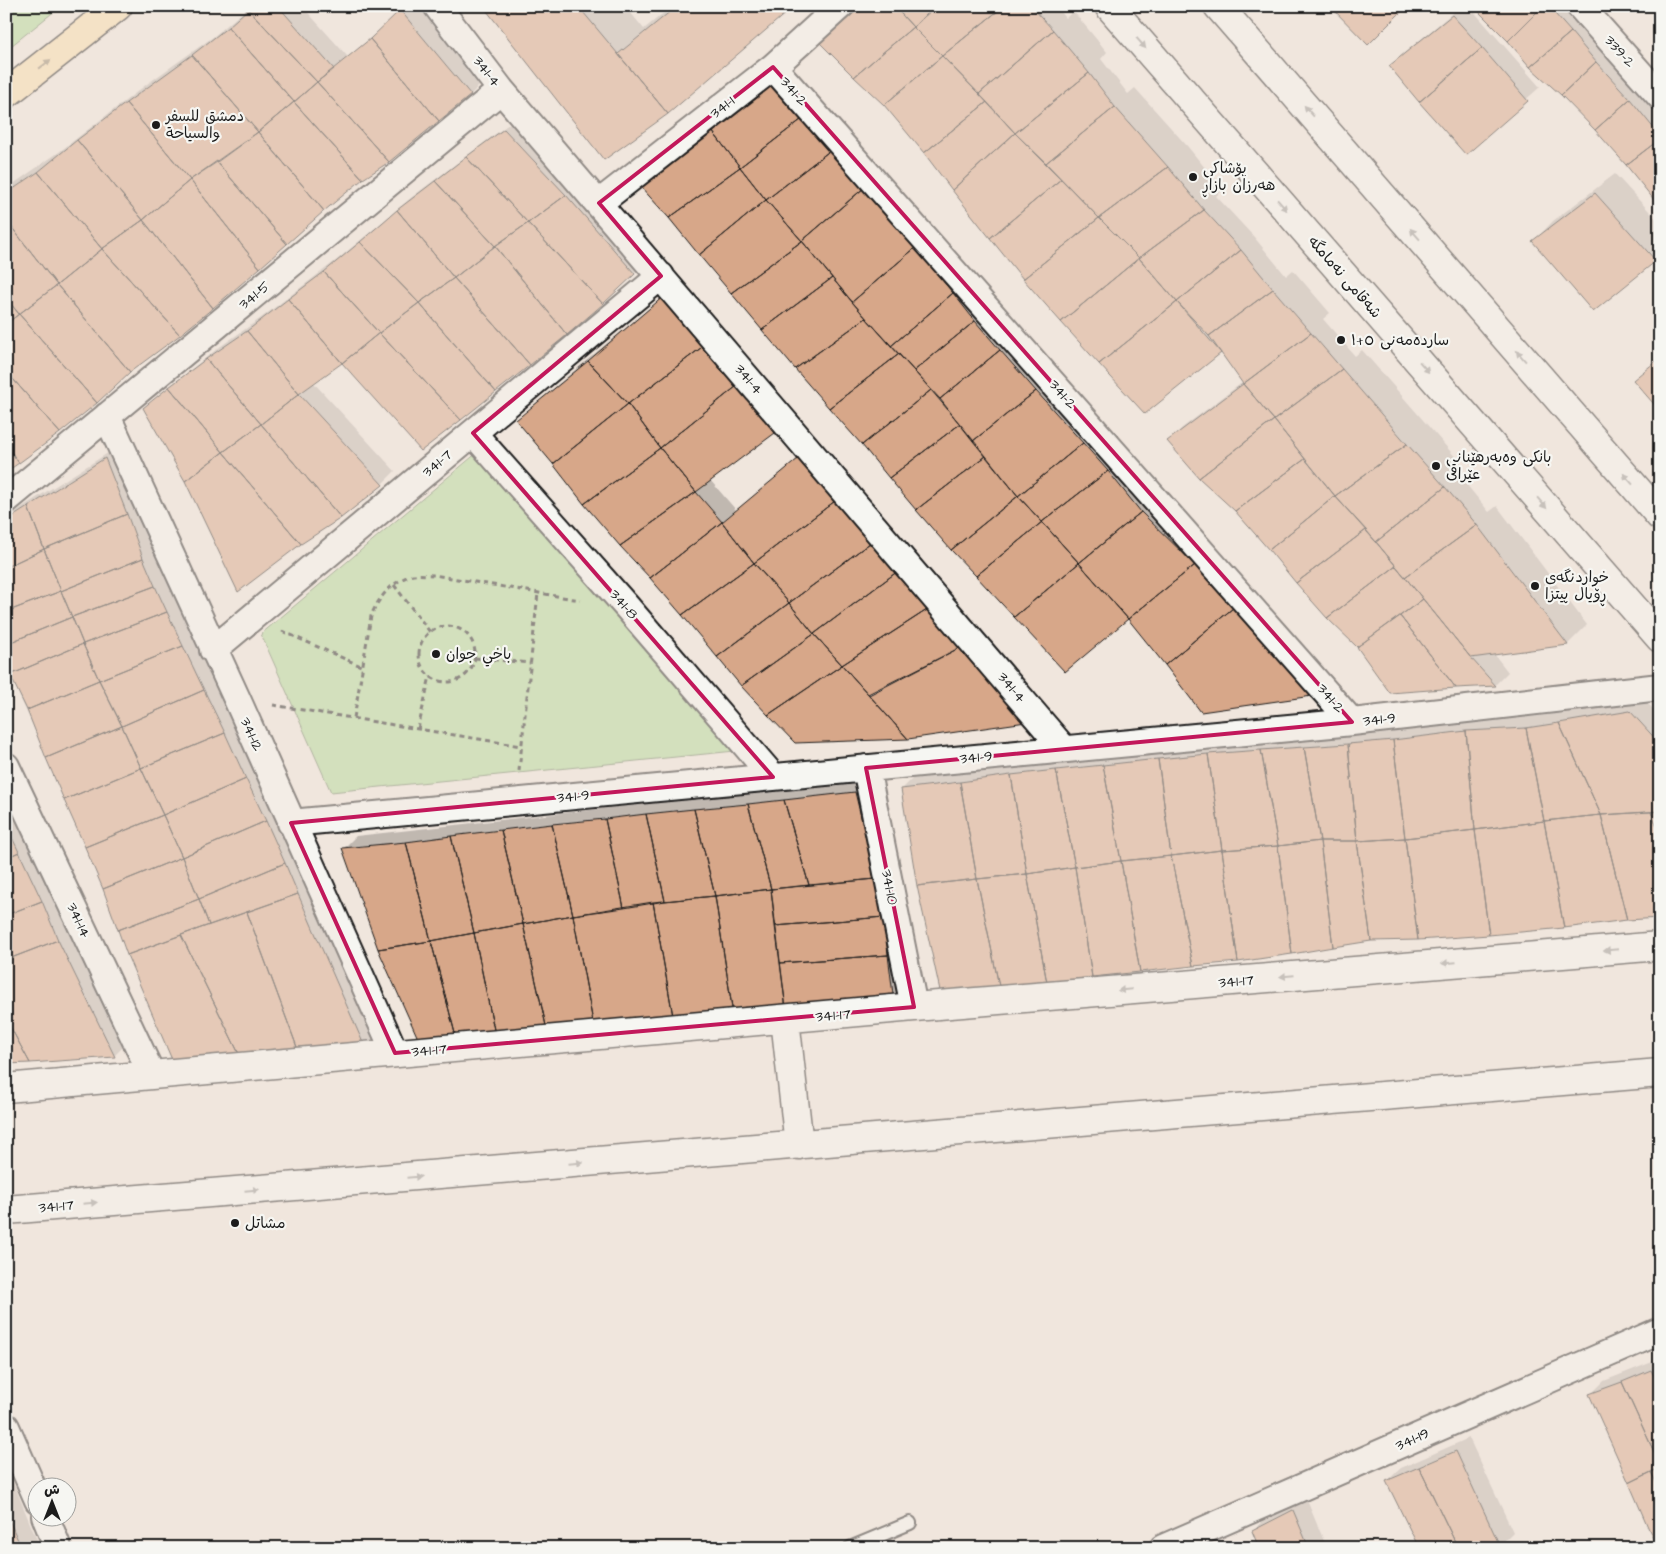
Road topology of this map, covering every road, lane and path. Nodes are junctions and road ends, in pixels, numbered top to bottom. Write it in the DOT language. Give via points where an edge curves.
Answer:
graph roads {
  1 [pos="118,6"];
  2 [pos="438,6"];
  3 [pos="840,6"];
  4 [pos="1109,6"];
  5 [pos="1218,6"];
  6 [pos="1580,6"];
  7 [pos="773,67"];
  8 [pos="501,90"];
  9 [pos="6,94"];
  10 [pos="1660,96"];
  11 [pos="599,203"];
  12 [pos="661,276"];
  13 [pos="108,416"];
  14 [pos="473,433"];
  15 [pos="6,500"];
  16 [pos="1660,516"];
  17 [pos="394,585"];
  18 [pos="538,593"];
  19 [pos="582,600"];
  20 [pos="252,618"];
  21 [pos="430,632"];
  22 [pos="1660,638"];
  23 [pos="213,650"];
  24 [pos="475,658"];
  25 [pos="530,663"];
  26 [pos="361,666"];
  27 [pos="430,676"];
  28 [pos="1660,687"];
  29 [pos="237,699"];
  30 [pos="354,718"];
  31 [pos="1352,722"];
  32 [pos="418,729"];
  33 [pos="521,746"];
  34 [pos="1064,749"];
  35 [pos="6,766"];
  36 [pos="866,768"];
  37 [pos="773,777"];
  38 [pos="516,801"];
  39 [pos="291,823"];
  40 [pos="1660,946"];
  41 [pos="914,1007"];
  42 [pos="785,1019"];
  43 [pos="395,1053"];
  44 [pos="1660,1073"];
  45 [pos="152,1074"];
  46 [pos="6,1088"];
  47 [pos="799,1144"];
  48 [pos="6,1210"];
  49 [pos="1660,1331"];
  50 [pos="6,1427"];
  51 [pos="28,1477"];
  52 [pos="910,1523"];
  53 [pos="49,1526"];
  54 [pos="1207,1539"];
  55 [pos="58,1548"];
  56 [pos="850,1548"];
  57 [pos="1163,1548"];
  9 -- 1 [label="highway, one-way"];
  2 -- 8 [label="street, 341-4"];
  3 -- 7 [label="street, 341-1"];
  4 -- 22 [label="street, شەقامی نەمامگە, one-way"];
  16 -- 5 [label="street, one-way"];
  6 -- 10 [label="street, 339-2"];
  7 -- 11 [label="street, 341-1"];
  7 -- 31 [label="street, 341-2"];
  8 -- 11 [label="street, 341-4"];
  8 -- 13 [label="street, 341-5"];
  11 -- 12 [label="street, 341-4"];
  12 -- 14 [label="street, 341-7"];
  12 -- 34 [label="street, 341-4"];
  13 -- 15 [label="street, 341-5"];
  13 -- 23 [label="street, 341-12"];
  14 -- 20 [label="street, 341-7"];
  14 -- 37 [label="street, 341-8"];
  17 -- 18 [label="path" via="414,575 434,575"];
  17 -- 21 [label="path"];
  17 -- 26 [label="path" via="376,603 370,616"];
  18 -- 19 [label="path"];
  18 -- 25 [label="path"];
  20 -- 23 [label="street, 341-7"];
  20 -- 26 [label="path"];
  21 -- 24 [label="path" via="451,626 462,630 470,637"];
  21 -- 27 [label="path" via="422,640 419,650 420,661"];
  23 -- 29 [label="street, 341-12"];
  24 -- 25 [label="path"];
  24 -- 27 [label="path" via="472,668 455,681 443,682"];
  25 -- 33 [label="path"];
  26 -- 30 [label="path"];
  27 -- 32 [label="path"];
  28 -- 31 [label="street, 341-9"];
  29 -- 30 [label="path"];
  29 -- 39 [label="street, 341-12"];
  30 -- 32 [label="path"];
  31 -- 34 [label="street, 341-9"];
  32 -- 33 [label="path"];
  33 -- 38 [label="path"];
  34 -- 36 [label="street, 341-9"];
  35 -- 45 [label="street, 341-14"];
  36 -- 37 [label="street, 341-9"];
  36 -- 41 [label="street, 341-10"];
  37 -- 38 [label="street, 341-9"];
  38 -- 39 [label="street, 341-9"];
  39 -- 43 [label="street, 341-12"];
  40 -- 41 [label="street, 341-17, one-way"];
  41 -- 42 [label="street, 341-17"];
  42 -- 43 [label="street, 341-17"];
  42 -- 47 [label="street"];
  43 -- 45 [label="street, 341-17"];
  44 -- 47 [label="street, 341-17"];
  45 -- 46 [label="street, 341-17"];
  48 -- 47 [label="street, 341-17, one-way"];
  49 -- 54 [label="street, 341-19"];
  50 -- 51 [label="street"];
  52 -- 56 [label="lane"];
  53 -- 55 [label="street"];
  54 -- 57 [label="street, 341-19"];
}
